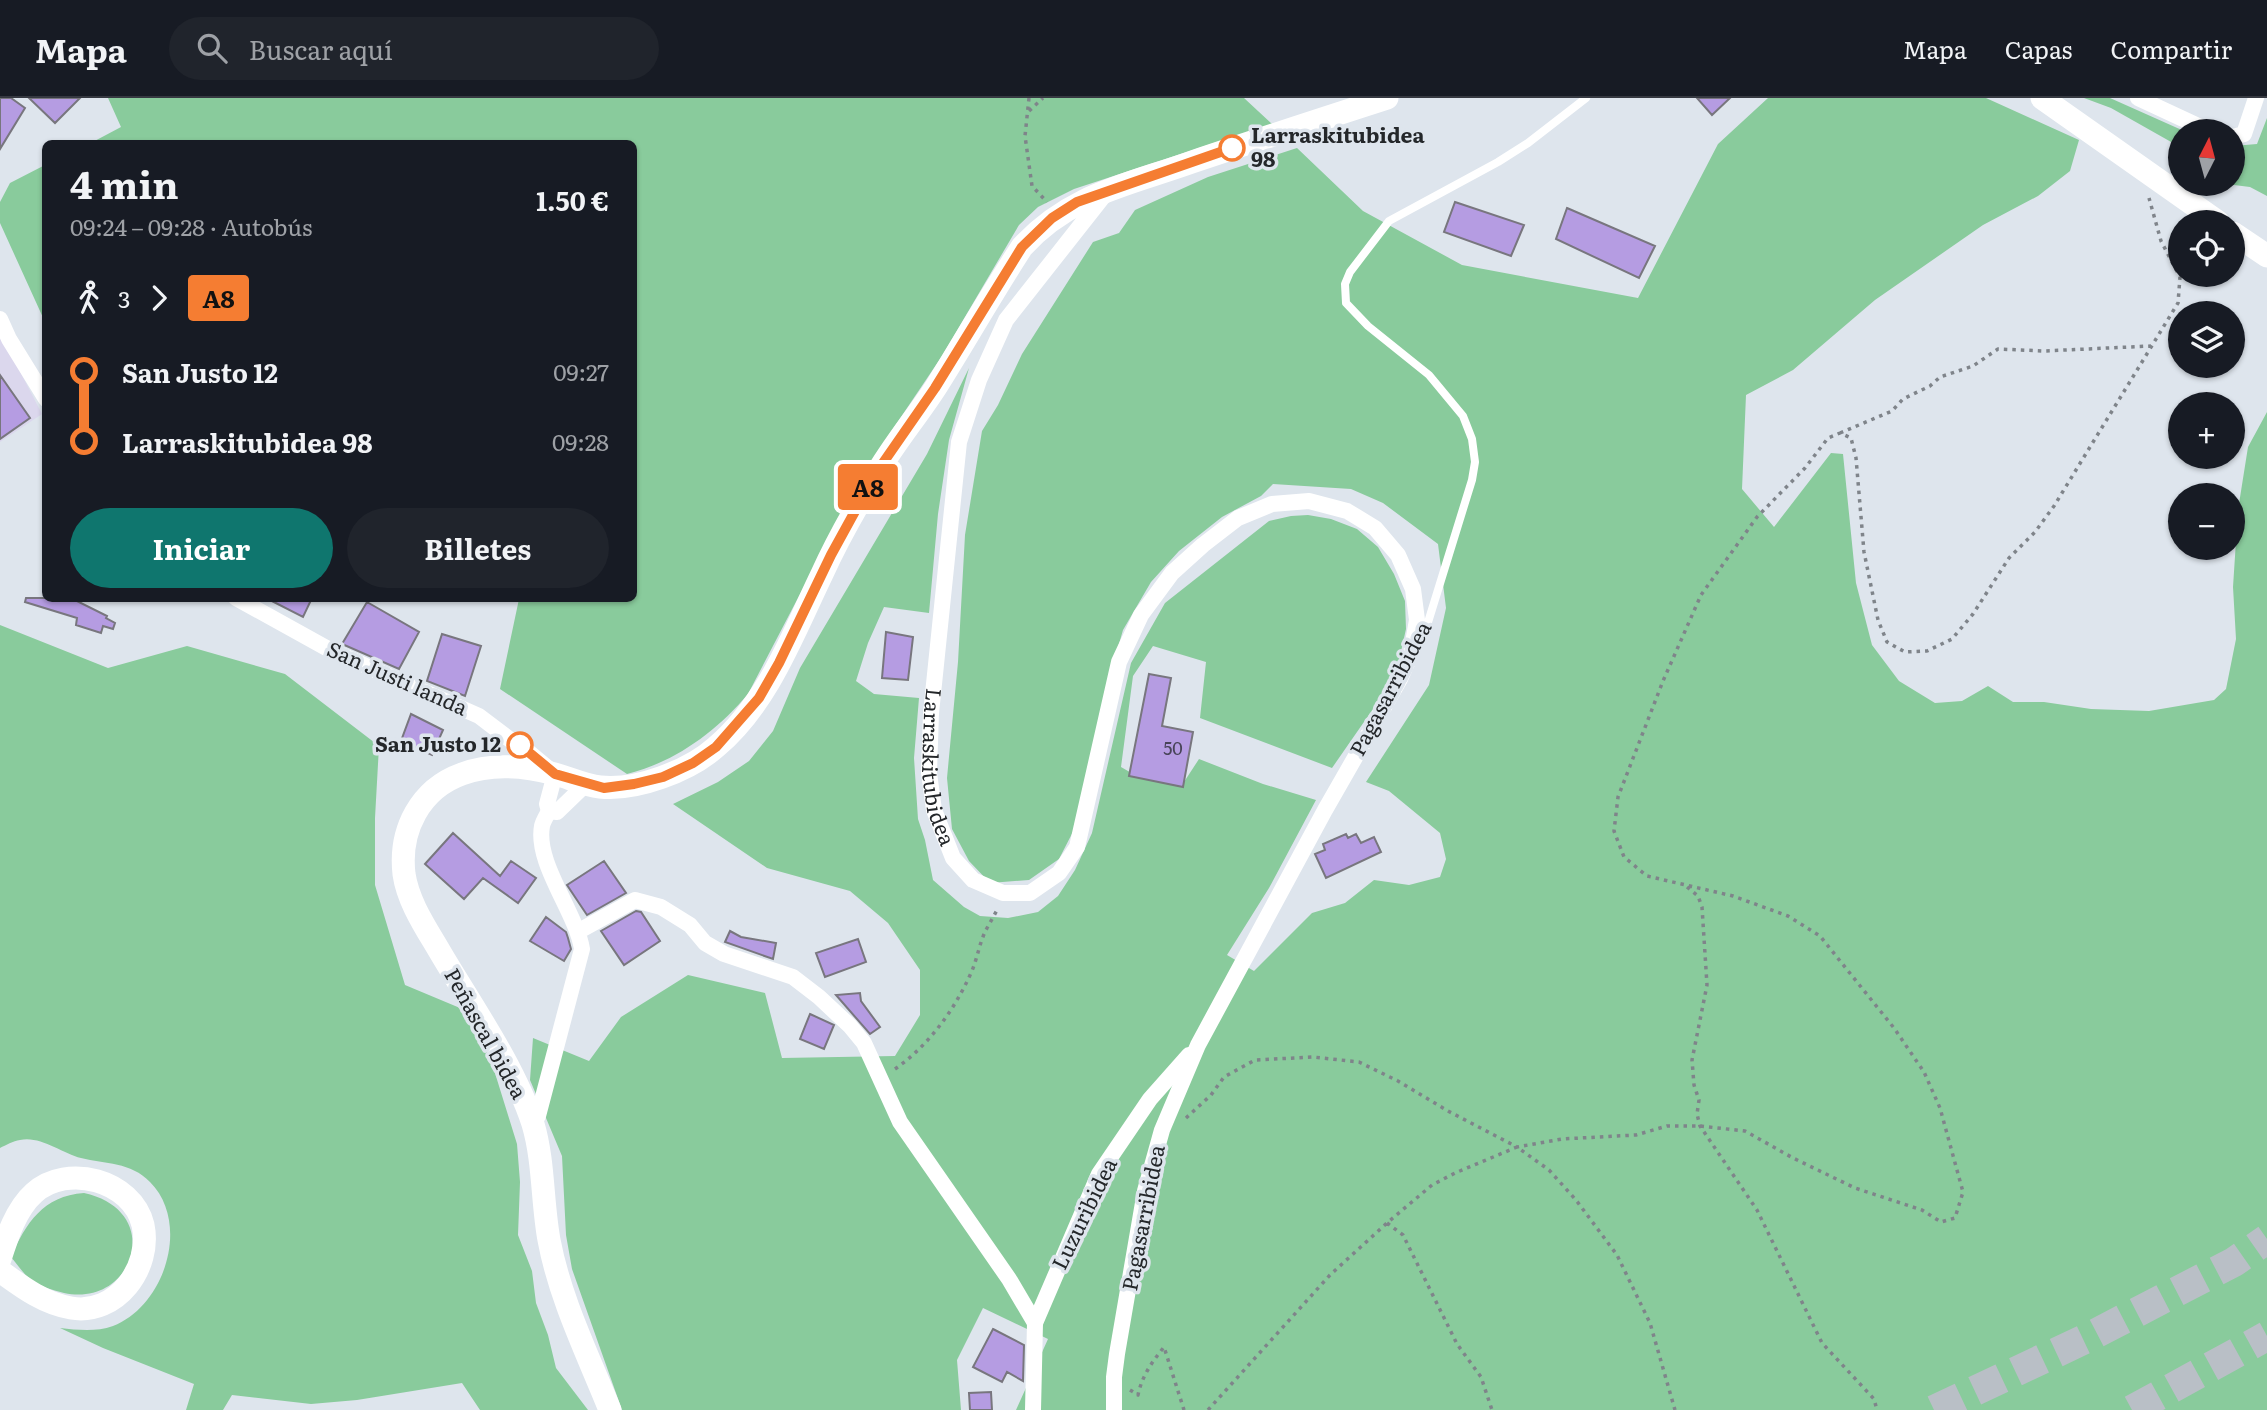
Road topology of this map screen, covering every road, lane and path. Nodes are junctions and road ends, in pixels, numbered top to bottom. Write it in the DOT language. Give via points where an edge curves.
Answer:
graph roads {
  1 [pos="1029,98"];
  2 [pos="1043,98"];
  3 [pos="1387,98"];
  4 [pos="1586,98"];
  5 [pos="2042,98"];
  6 [pos="2138,98"];
  7 [pos="2256,98"];
  8 [pos="1027,112"];
  9 [pos="2183,119"];
  10 [pos="2245,131"];
  11 [pos="2149,175"];
  12 [pos="1108,191"];
  13 [pos="2200,210"];
  14 [pos="1058,214"];
  15 [pos="2245,241"];
  16 [pos="2267,256"];
  17 [pos="0,319"];
  18 [pos="2152,346"];
  19 [pos="42,393"];
  20 [pos="1840,433"];
  21 [pos="243,602"];
  22 [pos="1411,654"];
  23 [pos="555,774"];
  24 [pos="586,784"];
  25 [pos="549,811"];
  26 [pos="1685,885"];
  27 [pos="1003,893"];
  28 [pos="579,931"];
  29 [pos="1198,1045"];
  30 [pos="878,1075"];
  31 [pos="533,1124"];
  32 [pos="1700,1126"];
  33 [pos="1162,1130"];
  34 [pos="1517,1147"];
  35 [pos="1387,1223"];
  36 [pos="3,1251"];
  37 [pos="0,1271"];
  38 [pos="1035,1323"];
  39 [pos="1114,1377"];
  40 [pos="610,1410"];
  41 [pos="1033,1410"];
  42 [pos="1114,1410"];
  43 [pos="1184,1410"];
  44 [pos="1208,1410"];
  45 [pos="1492,1410"];
  46 [pos="1675,1410"];
  47 [pos="1877,1410"];
  1 -- 8 [label="path"];
  2 -- 8 [label="path"];
  3 -- 12 [label="street"];
  4 -- 22 [label="lane, Pagasarribidea" via="1498,162 1389,222 1345,284 1346,303 1429,375 1463,416 1472,439 1475,462 1467,499 1425,632"];
  5 -- 11 [label="street"];
  6 -- 9 [label="street"];
  7 -- 10 [label="street"];
  8 -- 14 [label="path" via="1025,136 1032,186"];
  11 -- 13 [label="street"];
  11 -- 18 [label="path" via="2148,194 2161,241 2180,277 2178,303"];
  12 -- 14 [label="street, Peñascal bidea"];
  12 -- 27 [label="street, Larraskitubidea" via="1006,320 979,380 959,442 929,773 934,810 953,858 973,880"];
  14 -- 24 [label="street, Peñascal bidea" via="1022,247 876,473 752,707 716,747 663,777 604,788"];
  15 -- 16 [label="street"];
  17 -- 19 [label="street"];
  18 -- 20 [label="path" via="1998,349 1973,366 1940,377 1892,411"];
  18 -- 20 [label="path" via="2035,532 2008,558 1952,639 1927,651 1905,652 1887,642 1878,620 1864,552 1856,458 1851,438"];
  20 -- 26 [label="path" via="1828,438 1758,517 1701,595 1618,797 1614,831 1624,857 1647,876"];
  21 -- 23 [label="street, San Justi landa" via="330,650 479,716"];
  22 -- 27 [label="street" via="1417,620 1413,589 1398,555 1375,528 1348,511 1309,501 1272,504 1238,519 1172,573 1141,615 1119,662 1077,847 1059,873 1030,892"];
  22 -- 29 [label="street, Pagasarribidea"];
  23 -- 24 [label="street, Peñascal bidea"];
  23 -- 25 [label="street"];
  23 -- 31 [label="street, Peñascal bidea" via="498,766 463,773 435,788 416,809 405,836 404,875 417,912 514,1078"];
  24 -- 25 [label="street" via="557,811"];
  25 -- 28 [label="street" via="542,827 545,855"];
  26 -- 32 [label="path" via="1698,896 1702,907 1707,975 1692,1060"];
  26 -- 32 [label="path" via="1788,916 1819,936 1924,1072 1940,1108 1963,1192 1955,1218 1941,1222 1922,1210 1854,1188 1745,1131"];
  27 -- 30 [label="path" via="953,1006 914,1056"];
  28 -- 30 [label="street" via="635,900 661,907 724,954 793,977 819,997 864,1043"];
  28 -- 31 [label="street" via="582,949"];
  29 -- 33 [label="street, Pagasarribidea"];
  29 -- 38 [label="street, Luzuribidea" via="1150,1100 1099,1174"];
  30 -- 38 [label="street" via="900,1122"];
  31 -- 40 [label="street, Peñascal bidea" via="559,1279"];
  32 -- 34 [label="path" via="1667,1126 1636,1135"];
  32 -- 47 [label="path" via="1757,1210 1822,1343 1874,1399"];
  33 -- 34 [label="path" via="1191,1115 1224,1077 1255,1060 1313,1057 1359,1062"];
  33 -- 39 [label="street, Pagasarribidea" via="1145,1191"];
  34 -- 35 [label="path" via="1432,1185"];
  34 -- 46 [label="path" via="1549,1170 1576,1199 1617,1255 1650,1322"];
  35 -- 44 [label="path" via="1330,1275"];
  35 -- 45 [label="path" via="1403,1235 1457,1344 1481,1377"];
  36 -- 37 [label="street" via="19,1212 34,1193 52,1181 73,1177 97,1180 120,1191 142,1224 144,1245 137,1272 114,1300 97,1307 73,1309 53,1303"];
  38 -- 41 [label="street, Luzuribidea"];
  39 -- 42 [label="street, Pagasarribidea"];
  39 -- 43 [label="path" via="1138,1395 1150,1364 1164,1347"];
}
